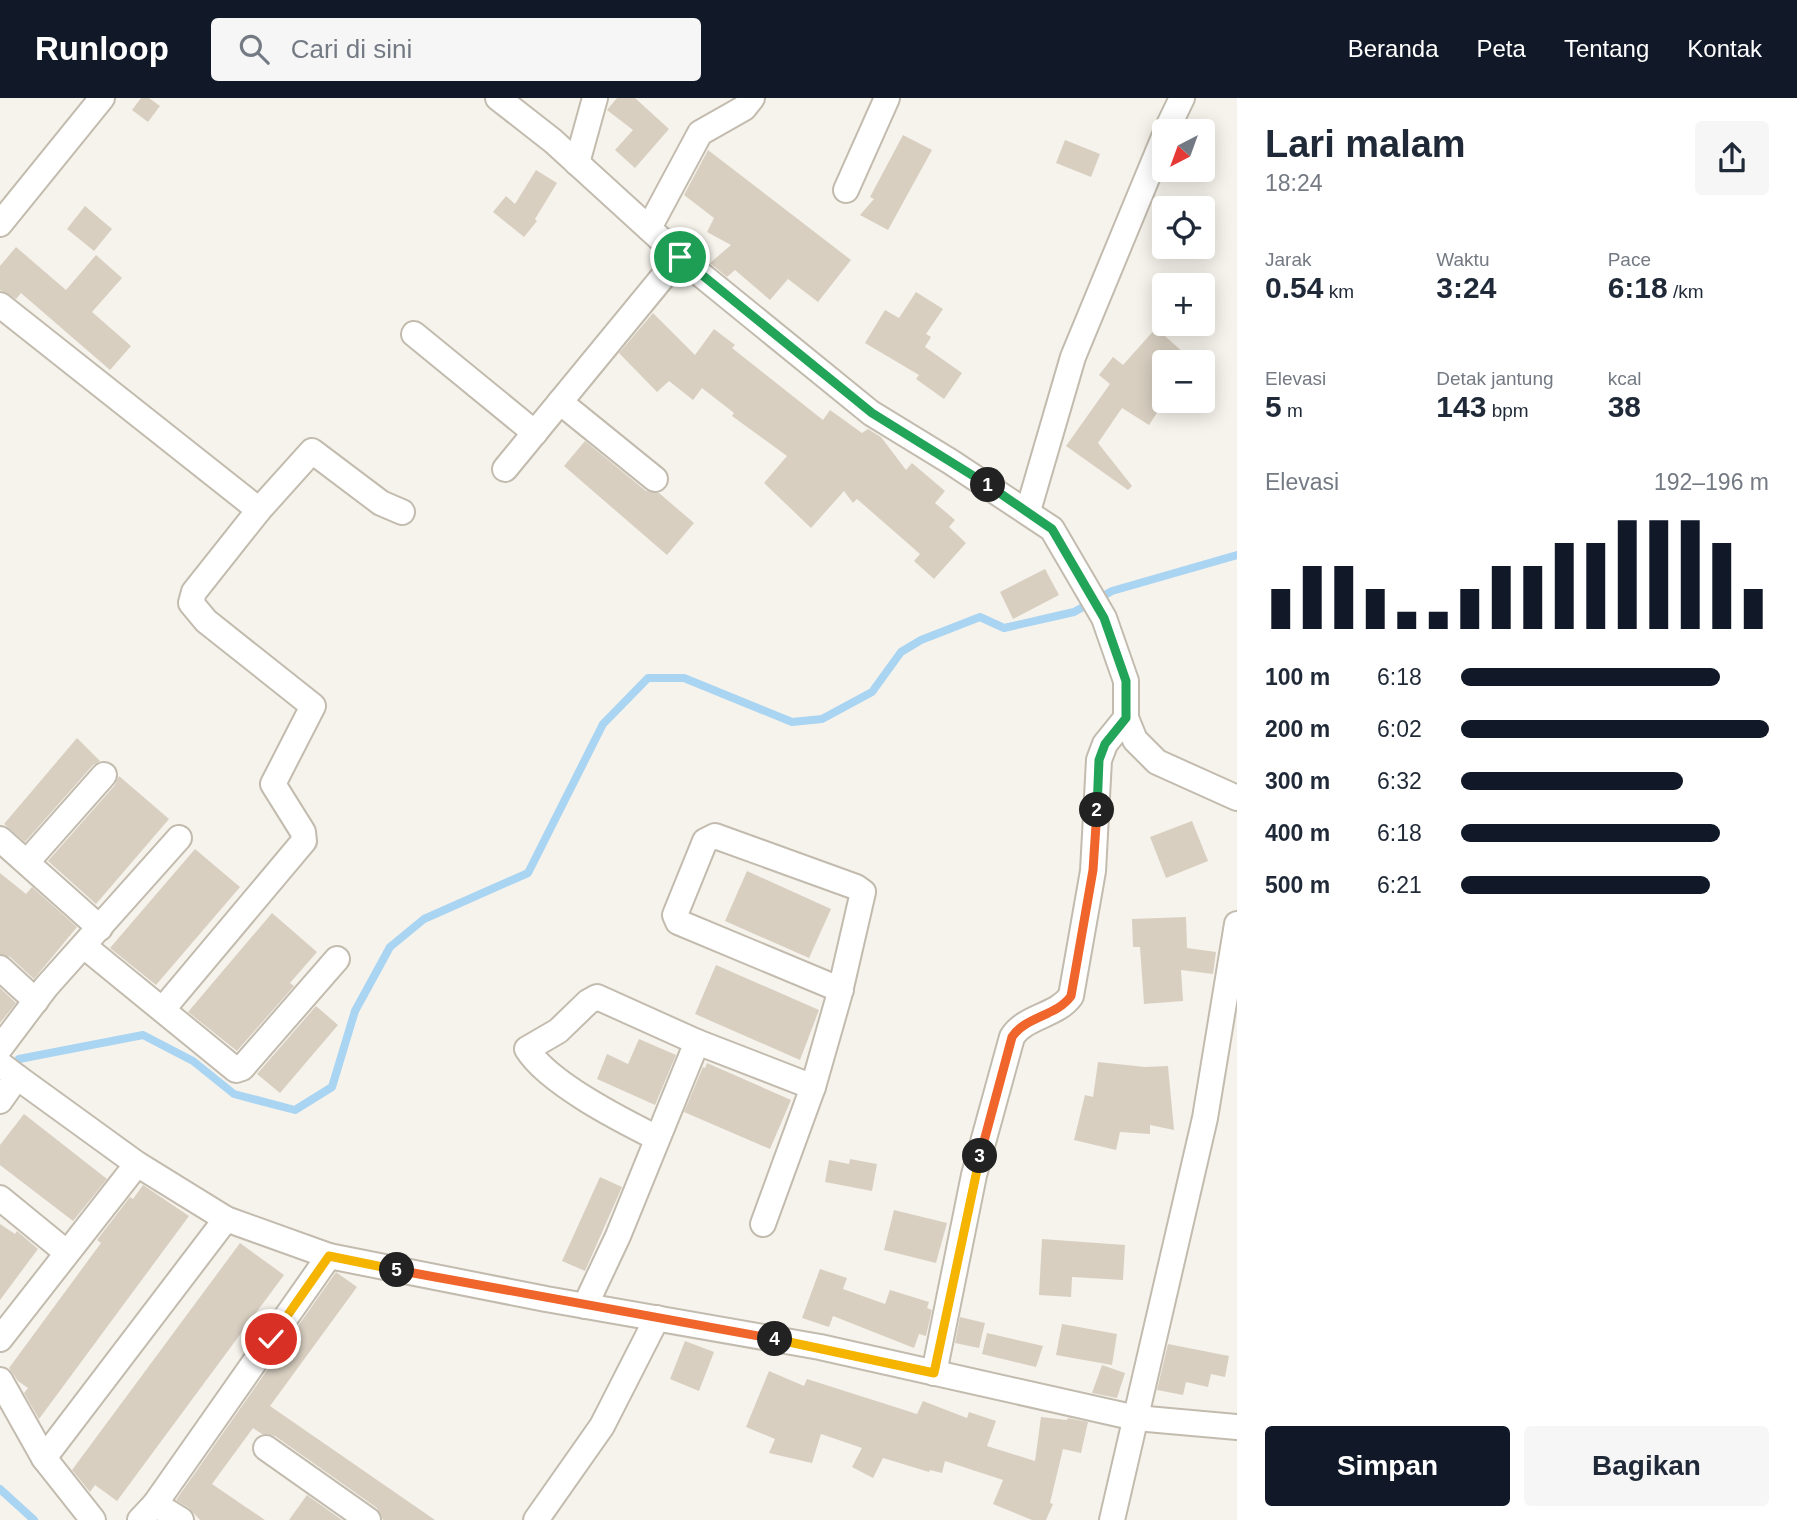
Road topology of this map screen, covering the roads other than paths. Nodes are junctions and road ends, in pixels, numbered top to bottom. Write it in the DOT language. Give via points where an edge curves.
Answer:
graph roads {
  1 [pos="102,98"];
  2 [pos="498,98"];
  3 [pos="595,98"];
  4 [pos="752,98"];
  5 [pos="887,98"];
  6 [pos="1182,98"];
  7 [pos="1172,119"];
  8 [pos="577,163"];
  9 [pos="1152,166"];
  10 [pos="846,190"];
  11 [pos="0,224"];
  12 [pos="649,228"];
  13 [pos="680,257"];
  14 [pos="0,304"];
  15 [pos="414,334"];
  16 [pos="560,402"];
  17 [pos="535,433"];
  18 [pos="505,469"];
  19 [pos="655,479"];
  20 [pos="258,510"];
  21 [pos="1028,511"];
  22 [pos="402,512"];
  23 [pos="1126,718"];
  24 [pos="104,775"];
  25 [pos="1237,798"];
  26 [pos="179,838"];
  27 [pos="0,839"];
  28 [pos="27,862"];
  29 [pos="1237,924"];
  30 [pos="92,937"];
  31 [pos="337,959"];
  32 [pos="0,968"];
  33 [pos="841,990"];
  34 [pos="36,1001"];
  35 [pos="163,1009"];
  36 [pos="697,1042"];
  37 [pos="0,1048"];
  38 [pos="8,1071"];
  39 [pos="813,1087"];
  40 [pos="0,1101"];
  41 [pos="657,1138"];
  42 [pos="137,1164"];
  43 [pos="0,1198"];
  44 [pos="226,1219"];
  45 [pos="762,1224"];
  46 [pos="66,1252"];
  47 [pos="329,1256"];
  48 [pos="585,1306"];
  49 [pos="657,1318"];
  50 [pos="0,1339"];
  51 [pos="934,1373"];
  52 [pos="0,1380"];
  53 [pos="1136,1418"];
  54 [pos="1237,1427"];
  55 [pos="266,1448"];
  56 [pos="44,1458"];
  57 [pos="147,1512"];
  58 [pos="93,1520"];
  59 [pos="181,1520"];
  60 [pos="368,1520"];
  61 [pos="536,1520"];
  62 [pos="1112,1520"];
  1 -- 11 [label="street"];
  2 -- 8 [label="street"];
  3 -- 8 [label="street"];
  4 -- 12 [label="street" via="744,108 699,133"];
  5 -- 10 [label="street"];
  6 -- 7 [label="street"];
  8 -- 12 [label="street"];
  9 -- 21 [label="street" via="1073,357"];
  12 -- 13 [label="street"];
  13 -- 16 [label="street"];
  13 -- 21 [label="street" via="872,413"];
  14 -- 20 [label="street"];
  15 -- 17 [label="street"];
  16 -- 17 [label="street"];
  16 -- 19 [label="street"];
  17 -- 18 [label="street"];
  20 -- 22 [label="street" via="312,451 381,503"];
  20 -- 35 [label="street" via="194,592 191,603 206,621 313,705 273,784 304,841"];
  21 -- 23 [label="street" via="1052,529 1104,618 1126,681"];
  23 -- 25 [label="street" via="1135,740 1157,762"];
  23 -- 51 [label="street" via="1105,744 1099,760 1093,870 1071,996 1065,1004 1018,1028 1012,1037 974,1175"];
  24 -- 28 [label="street"];
  26 -- 30 [label="street"];
  27 -- 28 [label="street"];
  28 -- 30 [label="street"];
  29 -- 53 [label="street" via="1205,1118"];
  30 -- 34 [label="street"];
  30 -- 35 [label="street"];
  31 -- 35 [label="street" via="239,1070"];
  32 -- 34 [label="street"];
  33 -- 33 [label="street" via="863,892 715,836 705,841 675,915 678,922"];
  33 -- 39 [label="street"];
  34 -- 37 [label="street"];
  36 -- 39 [label="street"];
  36 -- 41 [label="street"];
  36 -- 41 [label="street" via="597,997 558,1031 527,1049 593,1105"];
  38 -- 40 [label="street"];
  38 -- 42 [label="street"];
  39 -- 45 [label="street"];
  41 -- 48 [label="street"];
  42 -- 44 [label="street"];
  42 -- 46 [label="street"];
  43 -- 46 [label="street"];
  44 -- 47 [label="street"];
  44 -- 56 [label="street"];
  46 -- 50 [label="street"];
  47 -- 48 [label="street"];
  47 -- 57 [label="street"];
  48 -- 49 [label="street"];
  49 -- 51 [label="street"];
  49 -- 61 [label="street" via="602,1426"];
  51 -- 53 [label="street"];
  52 -- 56 [label="street"];
  53 -- 54 [label="street"];
  53 -- 62 [label="street"];
  55 -- 60 [label="street"];
  56 -- 58 [label="street"];
  57 -- 59 [label="street"];
}
